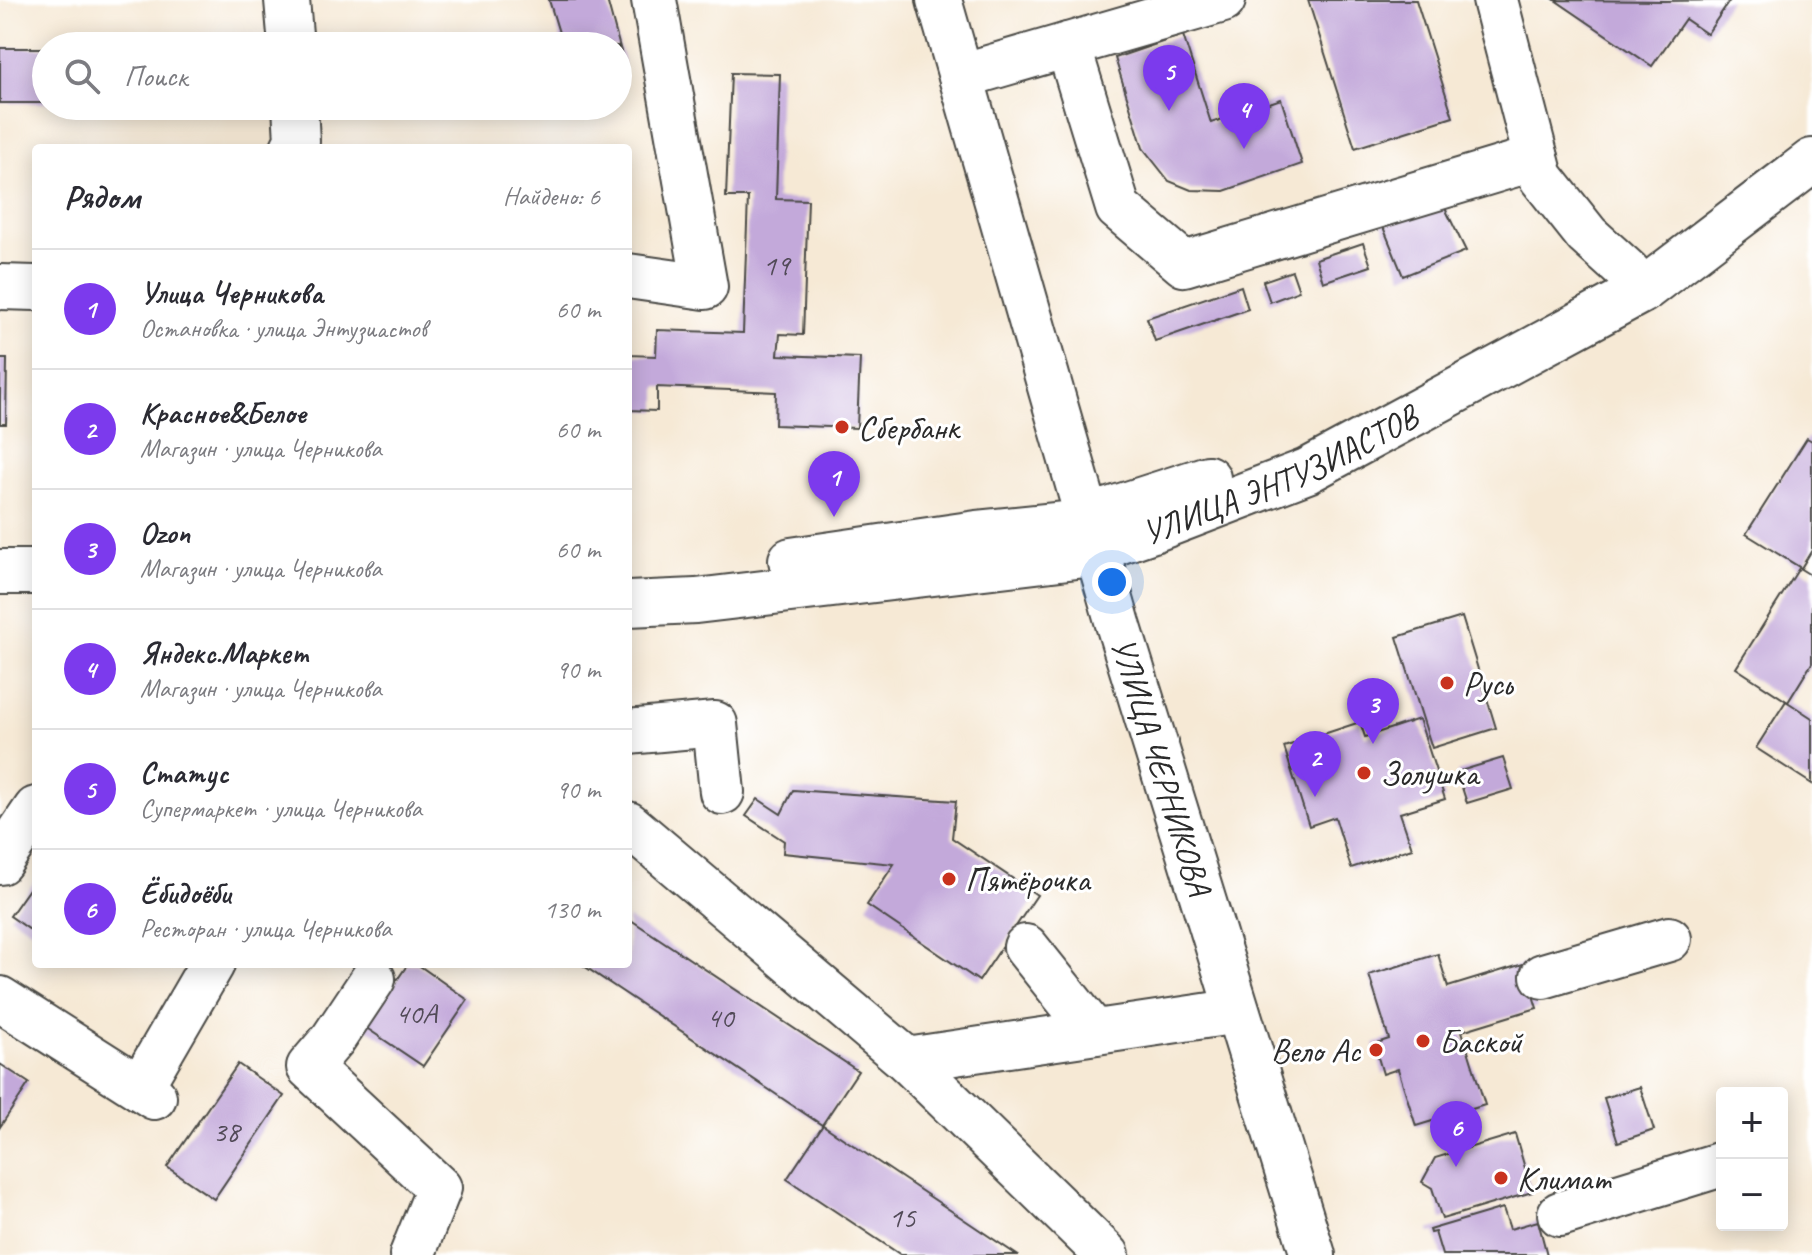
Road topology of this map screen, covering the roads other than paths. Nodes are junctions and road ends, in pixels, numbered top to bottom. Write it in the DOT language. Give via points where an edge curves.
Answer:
graph roads {
  1 [pos="287,0"];
  2 [pos="654,0"];
  3 [pos="920,0"];
  4 [pos="939,0"];
  5 [pos="1223,0"];
  6 [pos="1495,0"];
  7 [pos="290,32"];
  8 [pos="1068,45"];
  9 [pos="961,76"];
  10 [pos="1812,134"];
  11 [pos="1536,158"];
  12 [pos="1812,161"];
  13 [pos="1628,272"];
  14 [pos="632,277"];
  15 [pos="0,287"];
  16 [pos="32,288"];
  17 [pos="1082,537"];
  18 [pos="0,572"];
  19 [pos="32,572"];
  20 [pos="632,578"];
  21 [pos="0,601"];
  22 [pos="32,602"];
  23 [pos="632,604"];
  24 [pos="632,732"];
  25 [pos="722,792"];
  26 [pos="32,815"];
  27 [pos="632,827"];
  28 [pos="0,862"];
  29 [pos="1669,939"];
  30 [pos="1026,947"];
  31 [pos="210,968"];
  32 [pos="368,969"];
  33 [pos="1543,976"];
  34 [pos="0,999"];
  35 [pos="1218,1014"];
  36 [pos="1094,1032"];
  37 [pos="907,1060"];
  38 [pos="1716,1166"];
  39 [pos="1560,1214"];
  40 [pos="412,1255"];
  41 [pos="1107,1255"];
  42 [pos="1293,1255"];
  43 [pos="1313,1255"];
  1 -- 7 [label="street"];
  2 -- 14 [label="street" via="705,287"];
  3 -- 17 [label="street, УЛИЦА ЧЕРНИКОВА"];
  4 -- 9 [label="street, УЛИЦА ЧЕРНИКОВА"];
  5 -- 8 [label="street"];
  6 -- 11 [label="street"];
  8 -- 9 [label="street"];
  8 -- 11 [label="street" via="1118,208 1184,264"];
  9 -- 17 [label="street, УЛИЦА ЧЕРНИКОВА"];
  10 -- 13 [label="street"];
  11 -- 13 [label="street" via="1541,177 1587,235"];
  12 -- 17 [label="street, УЛИЦА ЭНТУЗИАСТОВ" via="1643,290 1307,471"];
  13 -- 17 [label="street" via="1297,446"];
  15 -- 16 [label="street"];
  17 -- 20 [label="street" via="977,533 697,574"];
  17 -- 23 [label="street, УЛИЦА ЭНТУЗИАСТОВ" via="696,601"];
  17 -- 35 [label="street, УЛИЦА ЧЕРНИКОВА"];
  17 -- 43 [label="street, УЛИЦА ЧЕРНИКОВА"];
  18 -- 19 [label="street"];
  21 -- 22 [label="street"];
  24 -- 25 [label="street" via="715,724"];
  26 -- 28 [label="street"];
  27 -- 37 [label="street"];
  29 -- 33 [label="street"];
  30 -- 36 [label="street"];
  31 -- 34 [label="street" via="147,1092"];
  32 -- 40 [label="street" via="333,1039 309,1067 439,1188"];
  35 -- 36 [label="street"];
  35 -- 42 [label="street, УЛИЦА ЧЕРНИКОВА"];
  36 -- 37 [label="street"];
  37 -- 41 [label="street"];
  38 -- 39 [label="street"];
}
